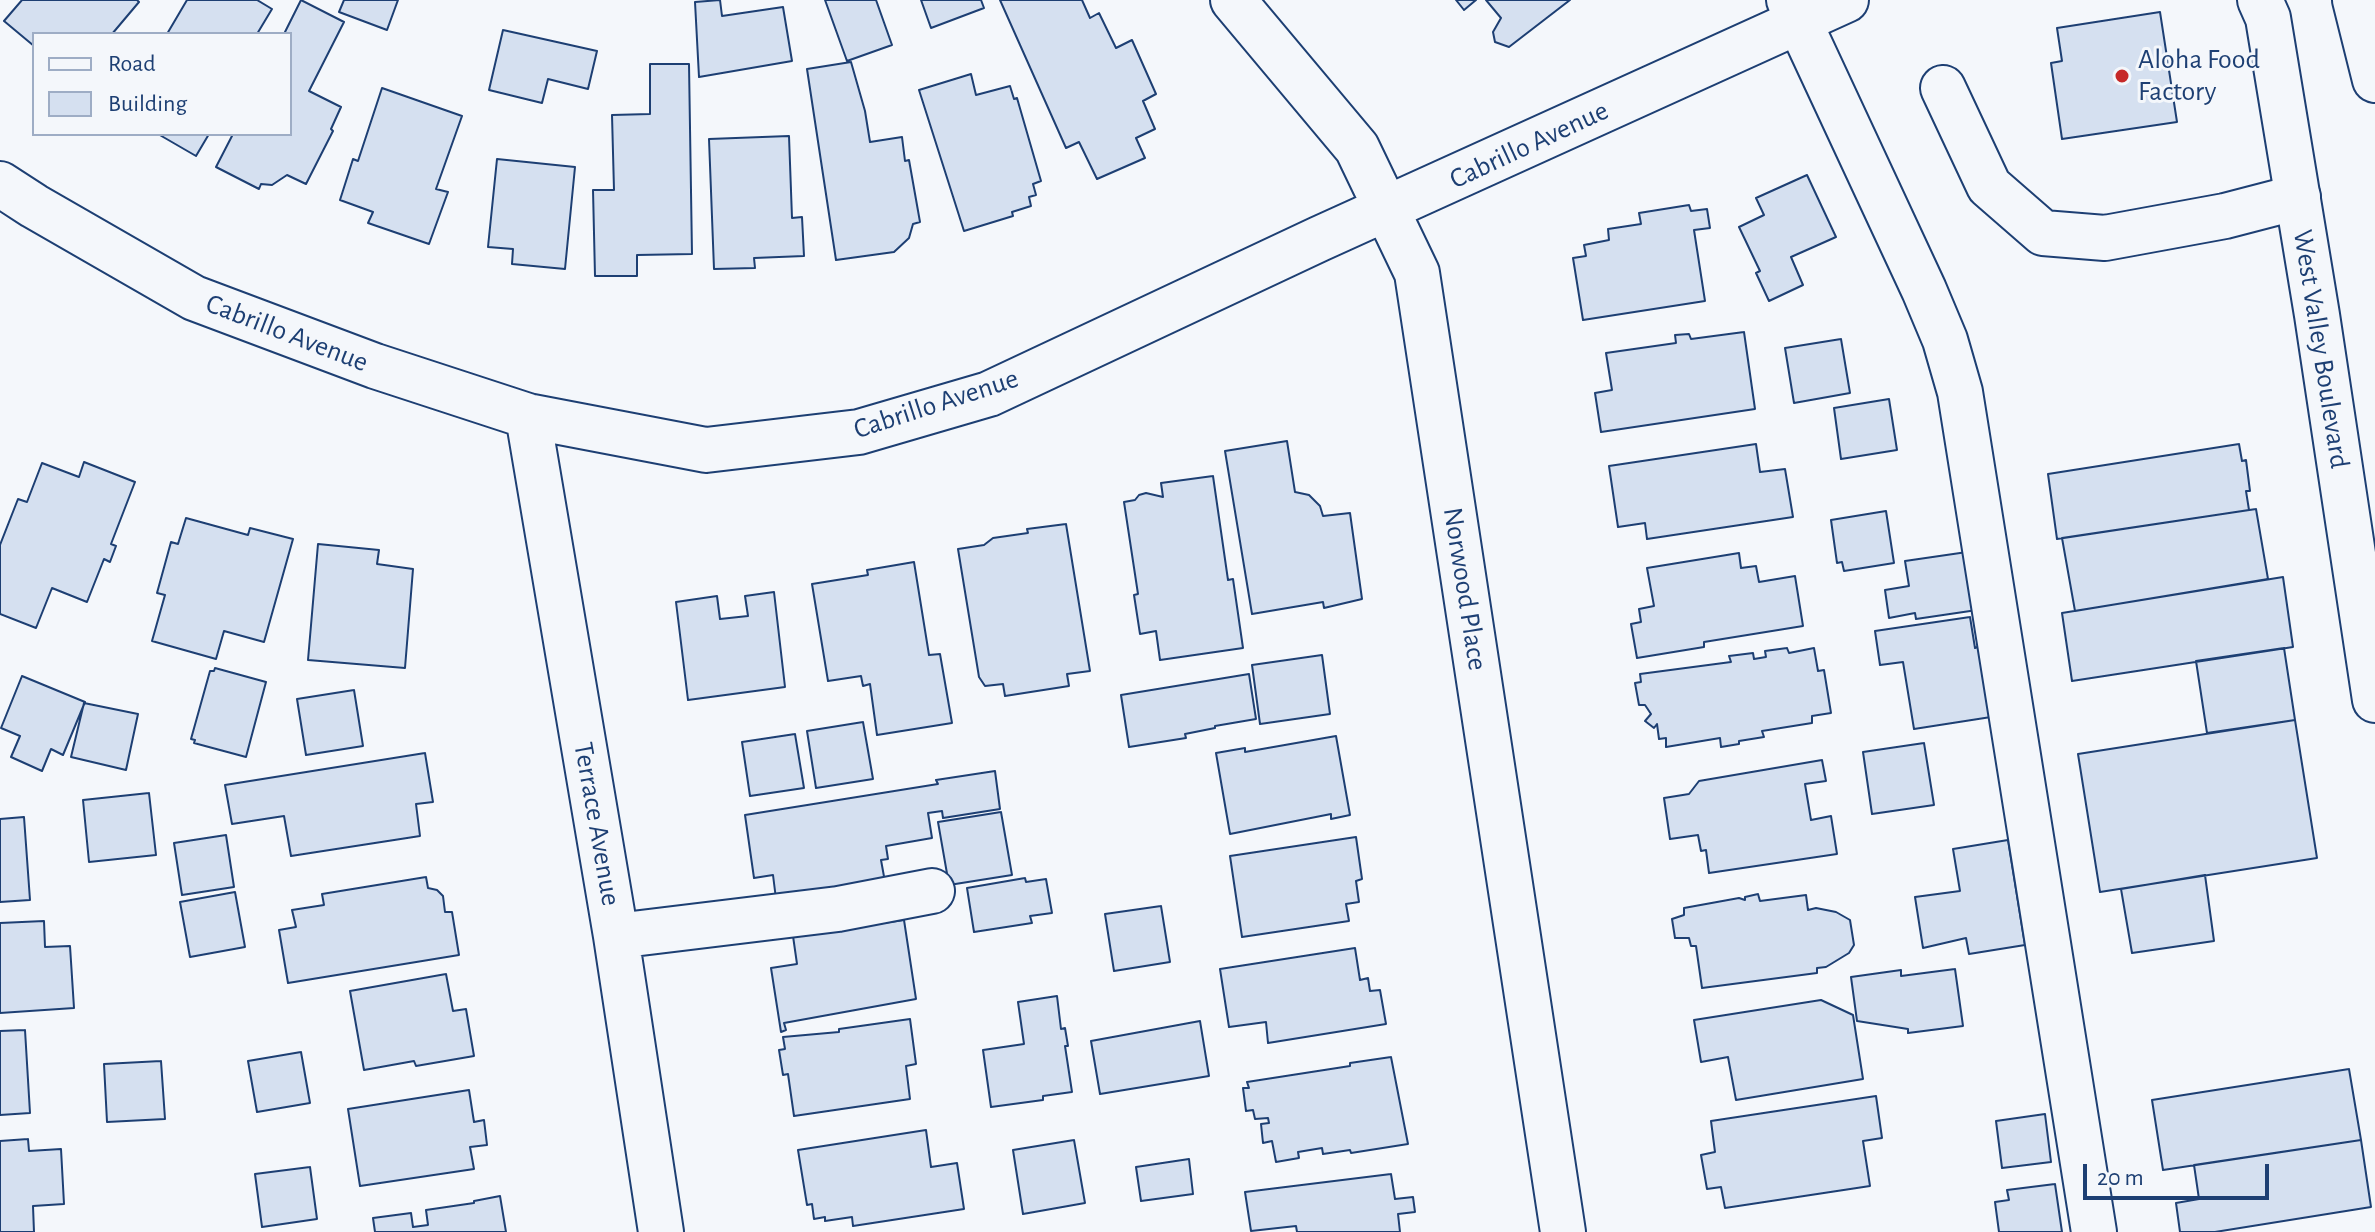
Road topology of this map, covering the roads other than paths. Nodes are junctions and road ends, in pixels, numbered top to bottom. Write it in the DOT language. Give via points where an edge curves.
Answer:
graph roads {
  1 [pos="1233,0"];
  2 [pos="1846,0"];
  3 [pos="2260,0"];
  4 [pos="2355,0"];
  5 [pos="1794,10"];
  6 [pos="2375,80"];
  7 [pos="1943,88"];
  8 [pos="0,184"];
  9 [pos="2298,197"];
  10 [pos="1386,210"];
  11 [pos="528,416"];
  12 [pos="2375,700"];
  13 [pos="932,891"];
  14 [pos="616,936"];
  15 [pos="661,1232"];
  16 [pos="1563,1232"];
  17 [pos="2094,1232"];
  1 -- 10 [label="street, Norwood Place" via="1357,148"];
  2 -- 5 [label="street, Cabrillo Avenue"];
  3 -- 9 [label="street, West Valley Boulevard" via="2268,18"];
  4 -- 6 [label="street"];
  5 -- 10 [label="street, Cabrillo Avenue"];
  5 -- 17 [label="street" via="1924,290 1960,392"];
  7 -- 9 [label="street" via="1989,186 2043,233 2105,238"];
  8 -- 11 [label="street, Cabrillo Avenue" via="194,298"];
  9 -- 12 [label="street, West Valley Boulevard"];
  10 -- 11 [label="street, Cabrillo Avenue" via="989,394 859,432 706,450"];
  10 -- 16 [label="street, Norwood Place" via="1417,273"];
  11 -- 14 [label="street, Terrace Avenue"];
  13 -- 14 [label="street" via="838,909"];
  14 -- 15 [label="street, Terrace Avenue"];
}
